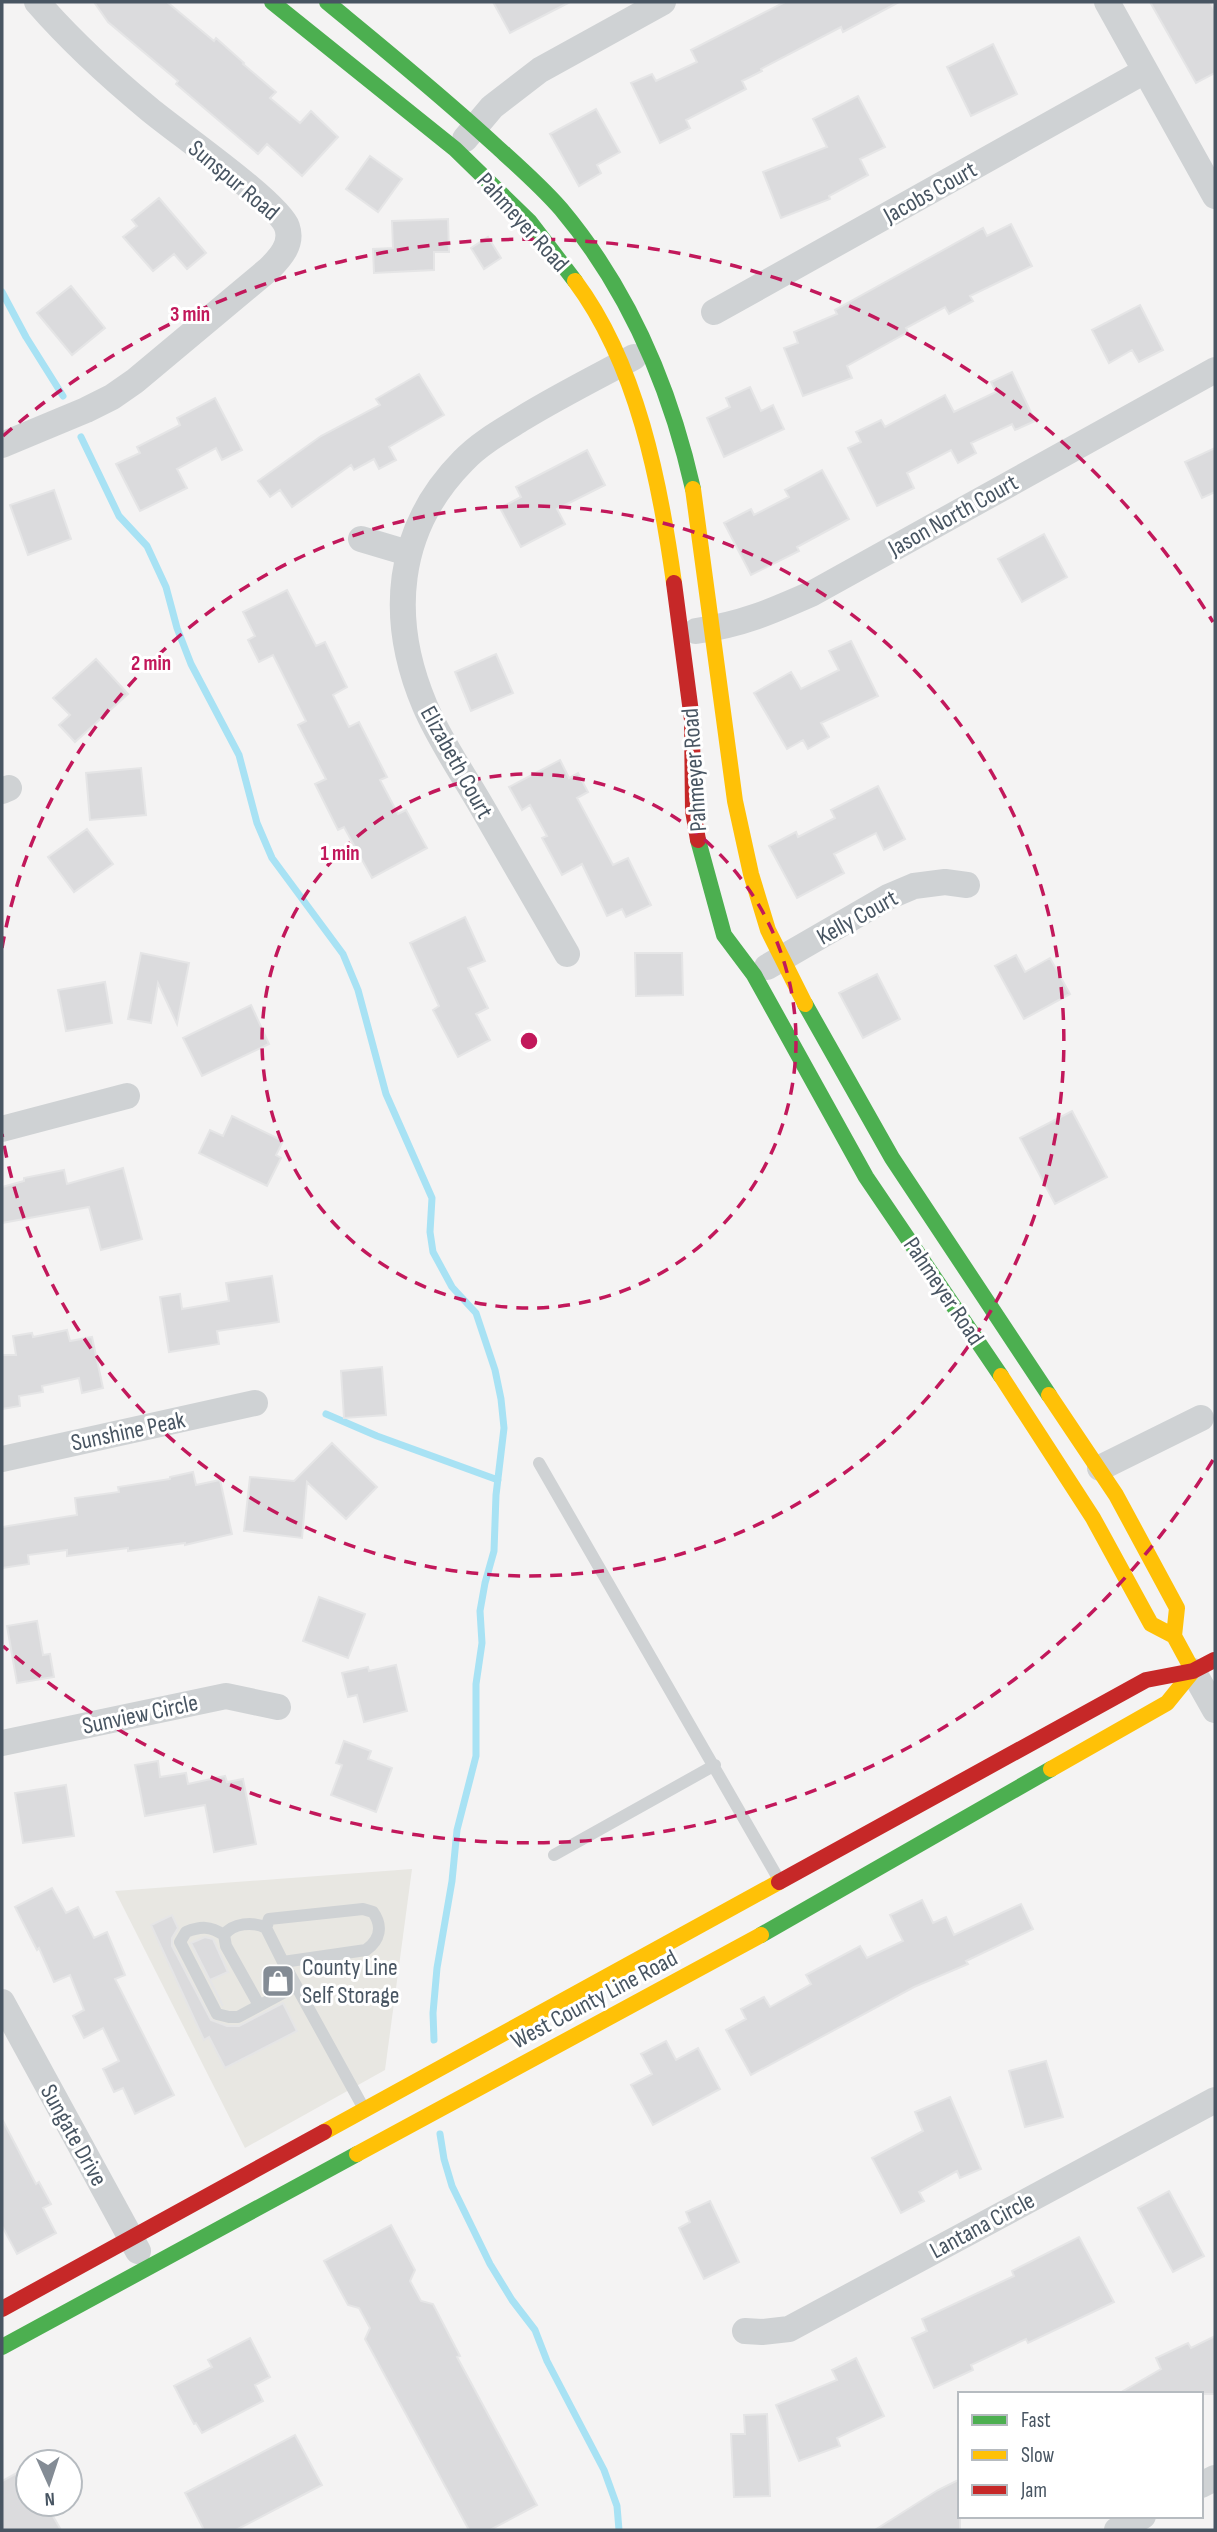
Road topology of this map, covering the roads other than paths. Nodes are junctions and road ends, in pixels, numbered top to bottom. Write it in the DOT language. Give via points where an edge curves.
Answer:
graph roads {
  1 [pos="37,2"];
  2 [pos="272,2"];
  3 [pos="327,2"];
  4 [pos="663,2"];
  5 [pos="1107,2"];
  6 [pos="1145,71"];
  7 [pos="476,126"];
  8 [pos="455,149"];
  9 [pos="1215,196"];
  10 [pos="714,312"];
  11 [pos="648,349"];
  12 [pos="620,365"];
  13 [pos="1215,370"];
  14 [pos="2,445"];
  15 [pos="361,539"];
  16 [pos="408,552"];
  17 [pos="710,629"];
  18 [pos="681,633"];
  19 [pos="967,884"];
  20 [pos="567,954"];
  21 [pos="782,958"];
  22 [pos="754,975"];
  23 [pos="127,1096"];
  24 [pos="2,1129"];
  25 [pos="255,1403"];
  26 [pos="1201,1418"];
  27 [pos="2,1459"];
  28 [pos="539,1463"];
  29 [pos="1100,1468"];
  30 [pos="1174,1636"];
  31 [pos="1204,1665"];
  32 [pos="278,1707"];
  33 [pos="1215,1710"];
  34 [pos="2,1742"];
  35 [pos="715,1765"];
  36 [pos="554,1855"];
  37 [pos="791,1897"];
  38 [pos="266,1928"];
  39 [pos="224,1935"];
  40 [pos="283,1962"];
  41 [pos="296,1986"];
  42 [pos="2,2002"];
  43 [pos="259,2005"];
  44 [pos="1215,2100"];
  45 [pos="374,2125"];
  46 [pos="130,2238"];
  47 [pos="147,2268"];
  48 [pos="2,2309"];
  49 [pos="745,2331"];
  50 [pos="2,2347"];
  51 [pos="1139,2518"];
  52 [pos="1117,2530"];
  1 -- 14 [label="street, Sunspur Road" via="148,109 268,203 286,225 289,237 269,269 135,381 95,406"];
  2 -- 8 [label="street, Pahmeyer Road"];
  3 -- 7 [label="street, Pahmeyer Road"];
  4 -- 7 [label="street" via="540,70 492,107"];
  5 -- 6 [label="street"];
  6 -- 9 [label="street"];
  6 -- 10 [label="street, Jacobs Court"];
  7 -- 8 [label="street"];
  7 -- 11 [label="street, Pahmeyer Road" via="567,216 608,276"];
  8 -- 12 [label="street, Pahmeyer Road" via="555,253 607,334"];
  11 -- 12 [label="street, Elizabeth Court"];
  11 -- 17 [label="street, Pahmeyer Road" via="684,447"];
  12 -- 16 [label="street, Elizabeth Court" via="552,400 463,460 425,509"];
  12 -- 18 [label="street, Pahmeyer Road" via="655,469"];
  13 -- 17 [label="street, Jason North Court" via="813,593 759,618"];
  15 -- 16 [label="street"];
  16 -- 20 [label="street, Elizabeth Court" via="403,607 410,660 426,708"];
  17 -- 18 [label="street, Jason North Court"];
  17 -- 21 [label="street, Pahmeyer Road" via="743,841 758,901"];
  18 -- 22 [label="street, Pahmeyer Road" via="692,720 693,811 701,856 724,936"];
  19 -- 21 [label="street, Kelly Court" via="914,886"];
  21 -- 22 [label="street, Kelly Court"];
  21 -- 29 [label="street, Pahmeyer Road" via="892,1158"];
  22 -- 30 [label="street, Pahmeyer Road" via="866,1177 1046,1443 1151,1625"];
  23 -- 24 [label="street"];
  25 -- 27 [label="street, Sunshine Peak"];
  26 -- 29 [label="street"];
  28 -- 35 [label="lane"];
  29 -- 30 [label="street, Pahmeyer Road" via="1177,1608"];
  30 -- 31 [label="street, Pahmeyer Road"];
  31 -- 33 [label="street, Pahmeyer Road"];
  31 -- 37 [label="street, West County Line Road" via="1146,1680"];
  31 -- 37 [label="street, West County Line Road" via="1167,1703"];
  32 -- 34 [label="street, Sunview Circle" via="226,1696"];
  35 -- 36 [label="lane"];
  35 -- 37 [label="lane"];
  37 -- 45 [label="street, West County Line Road"];
  37 -- 45 [label="street, West County Line Road"];
  38 -- 39 [label="lane" via="242,1924"];
  38 -- 40 [label="lane"];
  38 -- 40 [label="lane" via="268,1919 282,1916 363,1909 377,1917 379,1935 366,1950"];
  39 -- 43 [label="lane"];
  39 -- 43 [label="lane" via="199,1927 186,1932 180,1942 218,2014 238,2017"];
  40 -- 41 [label="lane"];
  41 -- 43 [label="lane"];
  41 -- 45 [label="lane"];
  42 -- 46 [label="street, Sungate Drive"];
  44 -- 49 [label="street, Lantana Circle" via="789,2329"];
  45 -- 46 [label="street, West County Line Road"];
  45 -- 47 [label="street, West County Line Road"];
  46 -- 47 [label="street, Sungate Drive"];
  46 -- 48 [label="street, West County Line Road"];
  47 -- 50 [label="street, West County Line Road"];
  51 -- 52 [label="street"];
}
